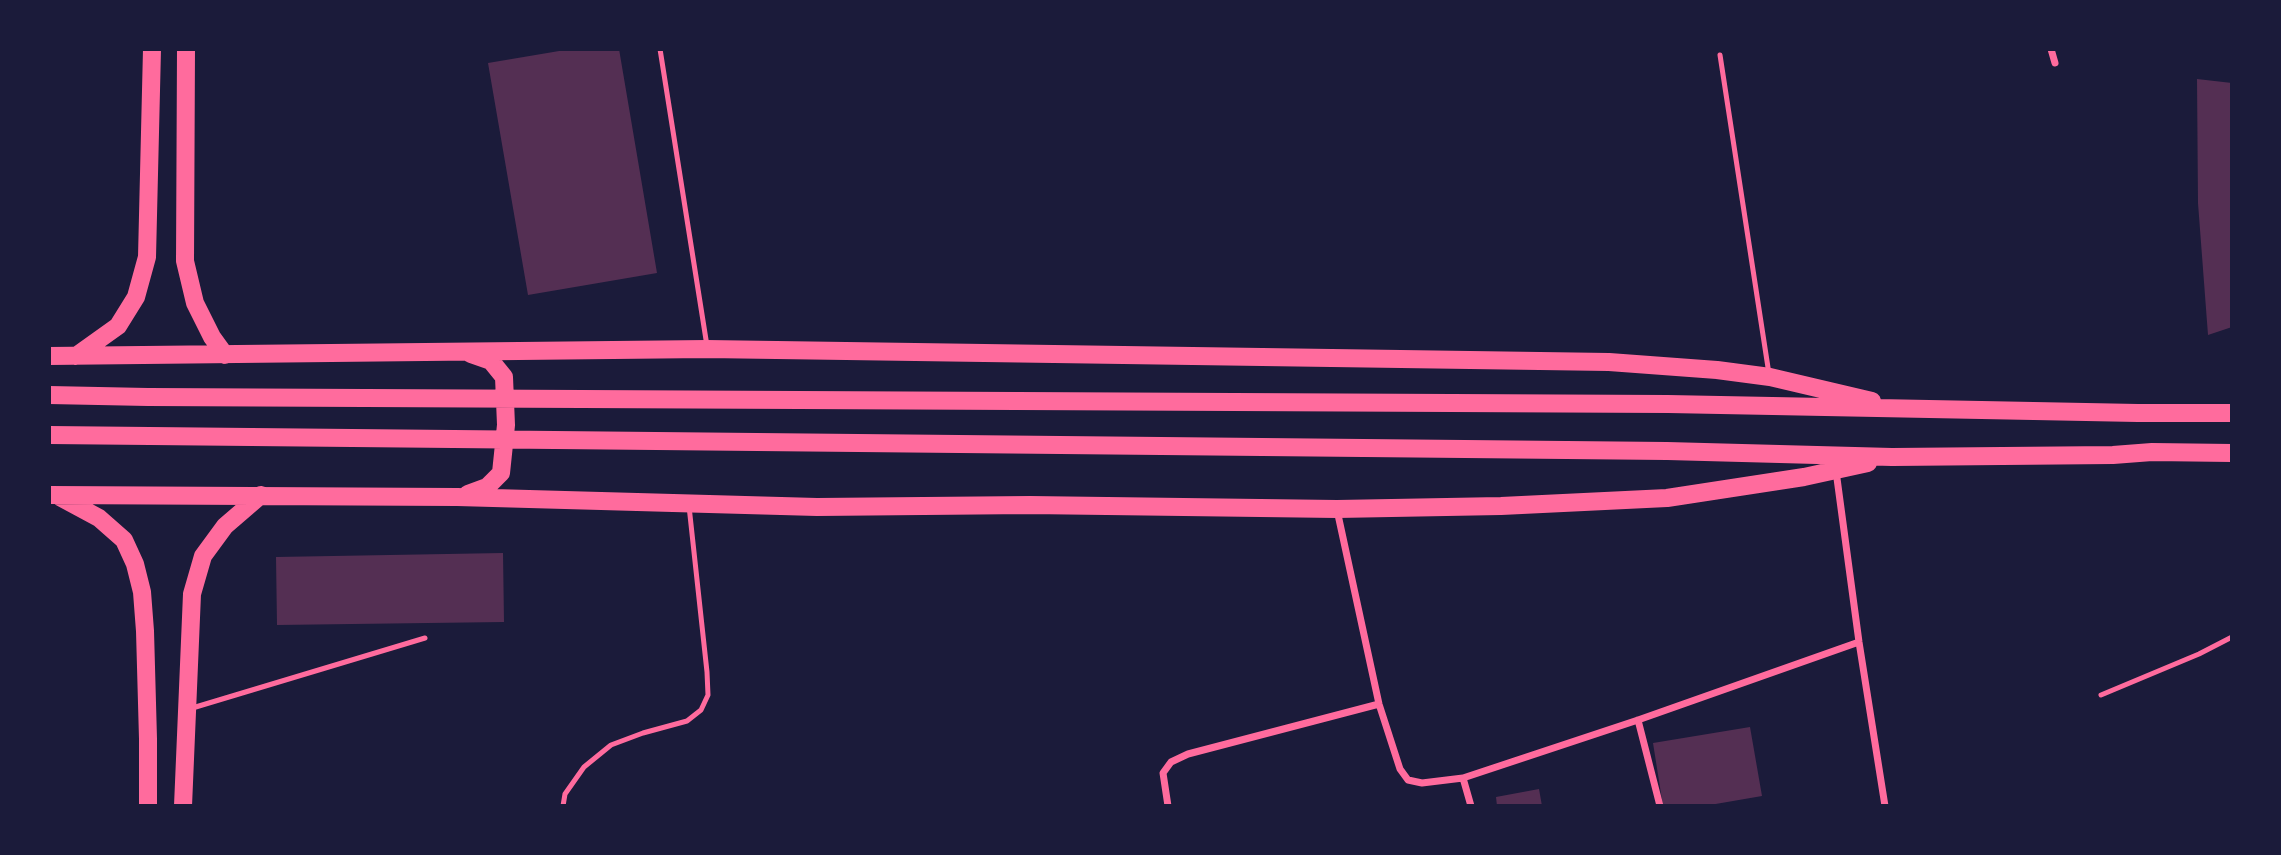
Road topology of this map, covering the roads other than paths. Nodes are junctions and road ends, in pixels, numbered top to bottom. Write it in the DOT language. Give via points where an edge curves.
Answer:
graph roads {
  1 [pos="152,49"];
  2 [pos="186,49"];
  3 [pos="660,49"];
  4 [pos="2051,49"];
  5 [pos="1720,55"];
  6 [pos="2055,63"];
  7 [pos="707,349"];
  8 [pos="461,350"];
  9 [pos="225,355"];
  10 [pos="49,356"];
  11 [pos="76,356"];
  12 [pos="1770,377"];
  13 [pos="49,395"];
  14 [pos="1895,408"];
  15 [pos="2232,413"];
  16 [pos="49,436"];
  17 [pos="2232,453"];
  18 [pos="1892,457"];
  19 [pos="1836,471"];
  20 [pos="53,495"];
  21 [pos="261,495"];
  22 [pos="457,497"];
  23 [pos="689,503"];
  24 [pos="1337,509"];
  25 [pos="2232,637"];
  26 [pos="425,638"];
  27 [pos="1859,642"];
  28 [pos="2101,695"];
  29 [pos="1379,704"];
  30 [pos="186,710"];
  31 [pos="1638,720"];
  32 [pos="1463,778"];
  33 [pos="148,806"];
  34 [pos="183,806"];
  35 [pos="563,806"];
  36 [pos="1168,806"];
  37 [pos="1471,806"];
  38 [pos="1660,806"];
  39 [pos="1885,806"];
  1 -- 11 [label="main road" via="147,257 136,297 118,326"];
  2 -- 9 [label="main road" via="185,261 195,303"];
  3 -- 7 [label="lane"];
  4 -- 6 [label="street"];
  5 -- 12 [label="lane"];
  7 -- 8 [label="main road"];
  7 -- 12 [label="main road" via="1609,362"];
  8 -- 9 [label="main road"];
  8 -- 22 [label="main road" via="491,361 505,377 506,425 501,473 487,487"];
  9 -- 11 [label="main road"];
  10 -- 11 [label="main road"];
  12 -- 14 [label="main road"];
  13 -- 14 [label="main road"];
  14 -- 15 [label="main road"];
  16 -- 18 [label="main road"];
  17 -- 18 [label="main road"];
  18 -- 19 [label="main road"];
  19 -- 24 [label="main road" via="1667,498"];
  19 -- 27 [label="street"];
  20 -- 21 [label="main road"];
  20 -- 33 [label="main road" via="99,518 124,540 135,564 145,631"];
  21 -- 22 [label="main road"];
  21 -- 30 [label="main road" via="225,526 203,556 192,594"];
  22 -- 23 [label="main road"];
  23 -- 24 [label="main road"];
  23 -- 35 [label="lane" via="708,695 701,710 687,721 611,745 584,767 565,793"];
  24 -- 29 [label="street"];
  25 -- 28 [label="lane"];
  26 -- 30 [label="lane"];
  27 -- 31 [label="street"];
  27 -- 39 [label="street"];
  29 -- 32 [label="street" via="1400,769 1408,780 1422,783"];
  29 -- 36 [label="street" via="1171,762 1163,773"];
  30 -- 34 [label="main road"];
  31 -- 32 [label="street"];
  31 -- 38 [label="street"];
  32 -- 37 [label="street"];
}
